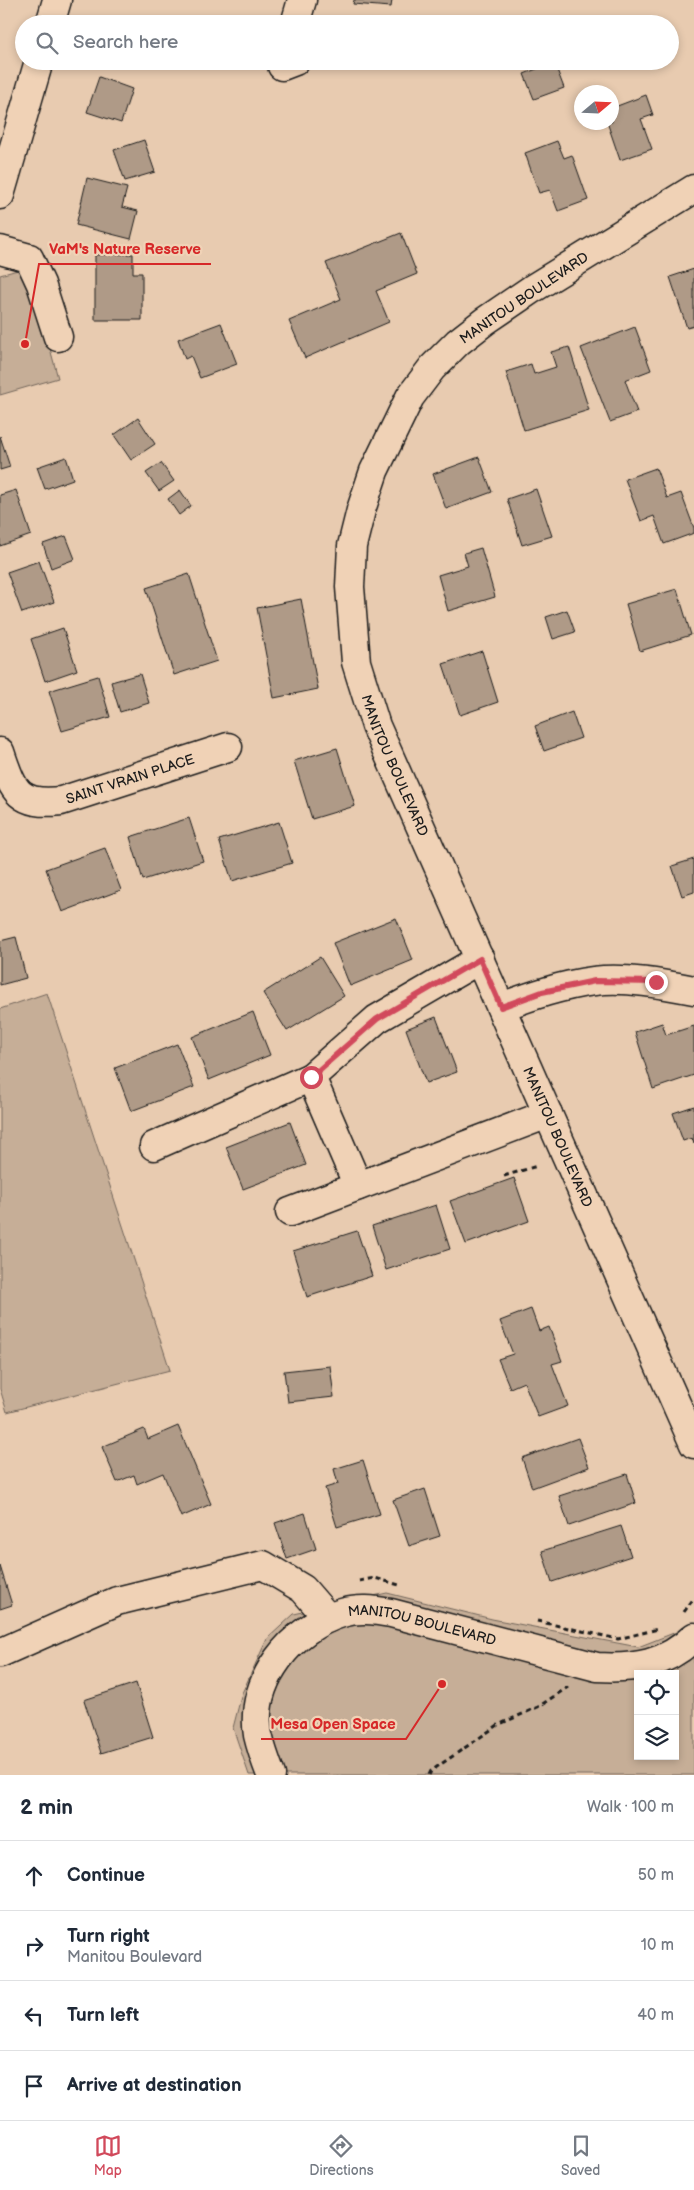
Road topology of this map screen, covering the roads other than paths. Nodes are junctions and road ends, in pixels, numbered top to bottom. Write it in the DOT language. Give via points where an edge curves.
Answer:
graph roads {
  1 [pos="57,0"];
  2 [pos="302,0"];
  3 [pos="53,15"];
  4 [pos="298,15"];
  5 [pos="36,70"];
  6 [pos="694,189"];
  7 [pos="0,195"];
  8 [pos="0,250"];
  9 [pos="58,337"];
  10 [pos="228,747"];
  11 [pos="0,752"];
  12 [pos="480,959"];
  13 [pos="694,990"];
  14 [pos="501,1007"];
  15 [pos="311,1077"];
  16 [pos="548,1114"];
  17 [pos="154,1146"];
  18 [pos="358,1186"];
  19 [pos="290,1212"];
  20 [pos="694,1444"];
  21 [pos="328,1618"];
  22 [pos="688,1626"];
  23 [pos="0,1653"];
  24 [pos="271,1775"];
  1 -- 3 [label="street"];
  2 -- 4 [label="street"];
  5 -- 7 [label="street"];
  6 -- 12 [label="street, MANITOU BOULEVARD" via="532,289 458,342 410,397 374,471 361,510 352,546 350,588 356,662 376,726"];
  8 -- 9 [label="street" via="28,258 41,284"];
  10 -- 11 [label="street, SAINT VRAIN PLACE" via="46,803 31,801 18,794"];
  12 -- 14 [label="street, MANITOU BOULEVARD"];
  12 -- 15 [label="street" via="377,1019"];
  13 -- 14 [label="street" via="656,982 595,981 542,992"];
  14 -- 16 [label="street, MANITOU BOULEVARD"];
  15 -- 17 [label="street"];
  15 -- 18 [label="street"];
  16 -- 18 [label="street"];
  16 -- 20 [label="street, MANITOU BOULEVARD"];
  18 -- 19 [label="street"];
  21 -- 22 [label="street, MANITOU BOULEVARD" via="343,1612 368,1609 597,1667 623,1668 648,1665 669,1656"];
  21 -- 23 [label="street" via="303,1589 263,1565 117,1601"];
  21 -- 24 [label="street, MANITOU BOULEVARD" via="304,1631 286,1647 262,1688 258,1734"];
}
